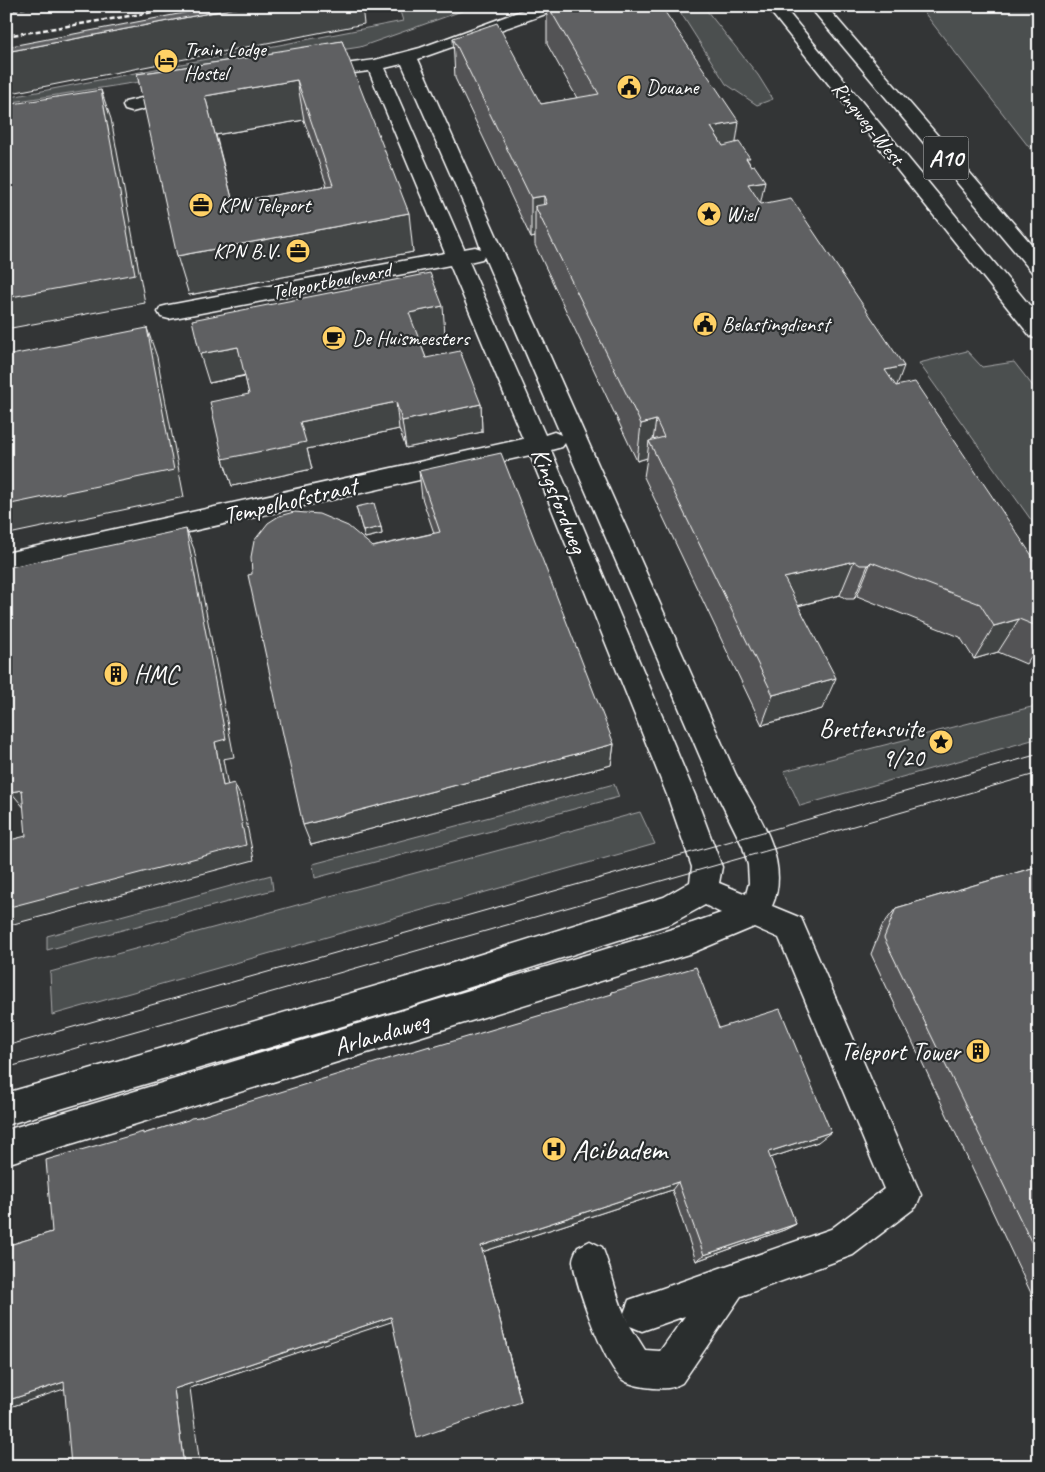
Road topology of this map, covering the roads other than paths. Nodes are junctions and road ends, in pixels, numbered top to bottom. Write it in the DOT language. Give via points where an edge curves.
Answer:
graph roads {
  1 [pos="551,6"];
  2 [pos="774,6"];
  3 [pos="817,6"];
  4 [pos="408,57"];
  5 [pos="375,66"];
  6 [pos="301,76"];
  7 [pos="195,92"];
  8 [pos="132,106"];
  9 [pos="492,251"];
  10 [pos="457,257"];
  11 [pos="1039,267"];
  12 [pos="169,312"];
  13 [pos="1039,332"];
  14 [pos="574,437"];
  15 [pos="537,444"];
  16 [pos="6,563"];
  17 [pos="703,890"];
  18 [pos="752,911"];
  19 [pos="6,1108"];
  20 [pos="6,1147"];
  21 [pos="590,1259"];
  22 [pos="729,1283"];
  23 [pos="642,1313"];
  1 -- 4 [label="main road"];
  2 -- 13 [label="main road, Ringweg-West / A10"];
  3 -- 11 [label="main road, Ringweg-West / A10"];
  4 -- 5 [label="main road"];
  4 -- 9 [label="main road, Kingsfordweg"];
  5 -- 6 [label="main road"];
  5 -- 10 [label="main road, Kingsfordweg"];
  7 -- 8 [label="main road"];
  9 -- 10 [label="main road, Teleportboulevard"];
  9 -- 14 [label="main road, Kingsfordweg"];
  10 -- 12 [label="main road, Teleportboulevard"];
  10 -- 15 [label="main road, Kingsfordweg"];
  14 -- 15 [label="main road, Tempelhofstraat"];
  14 -- 18 [label="main road, Kingsfordweg" via="759,853 765,869 765,890"];
  15 -- 16 [label="main road, Tempelhofstraat"];
  15 -- 17 [label="main road, Kingsfordweg" via="702,850 707,867"];
  17 -- 18 [label="main road"];
  17 -- 19 [label="main road, Arlandaweg" via="672,909 414,990"];
  18 -- 20 [label="main road, Arlandaweg" via="692,938"];
  18 -- 22 [label="main road" via="790,928 904,1195 841,1243"];
  21 -- 22 [label="main road" via="607,1320 622,1351 636,1367 669,1370"];
  22 -- 23 [label="main road"];
}
